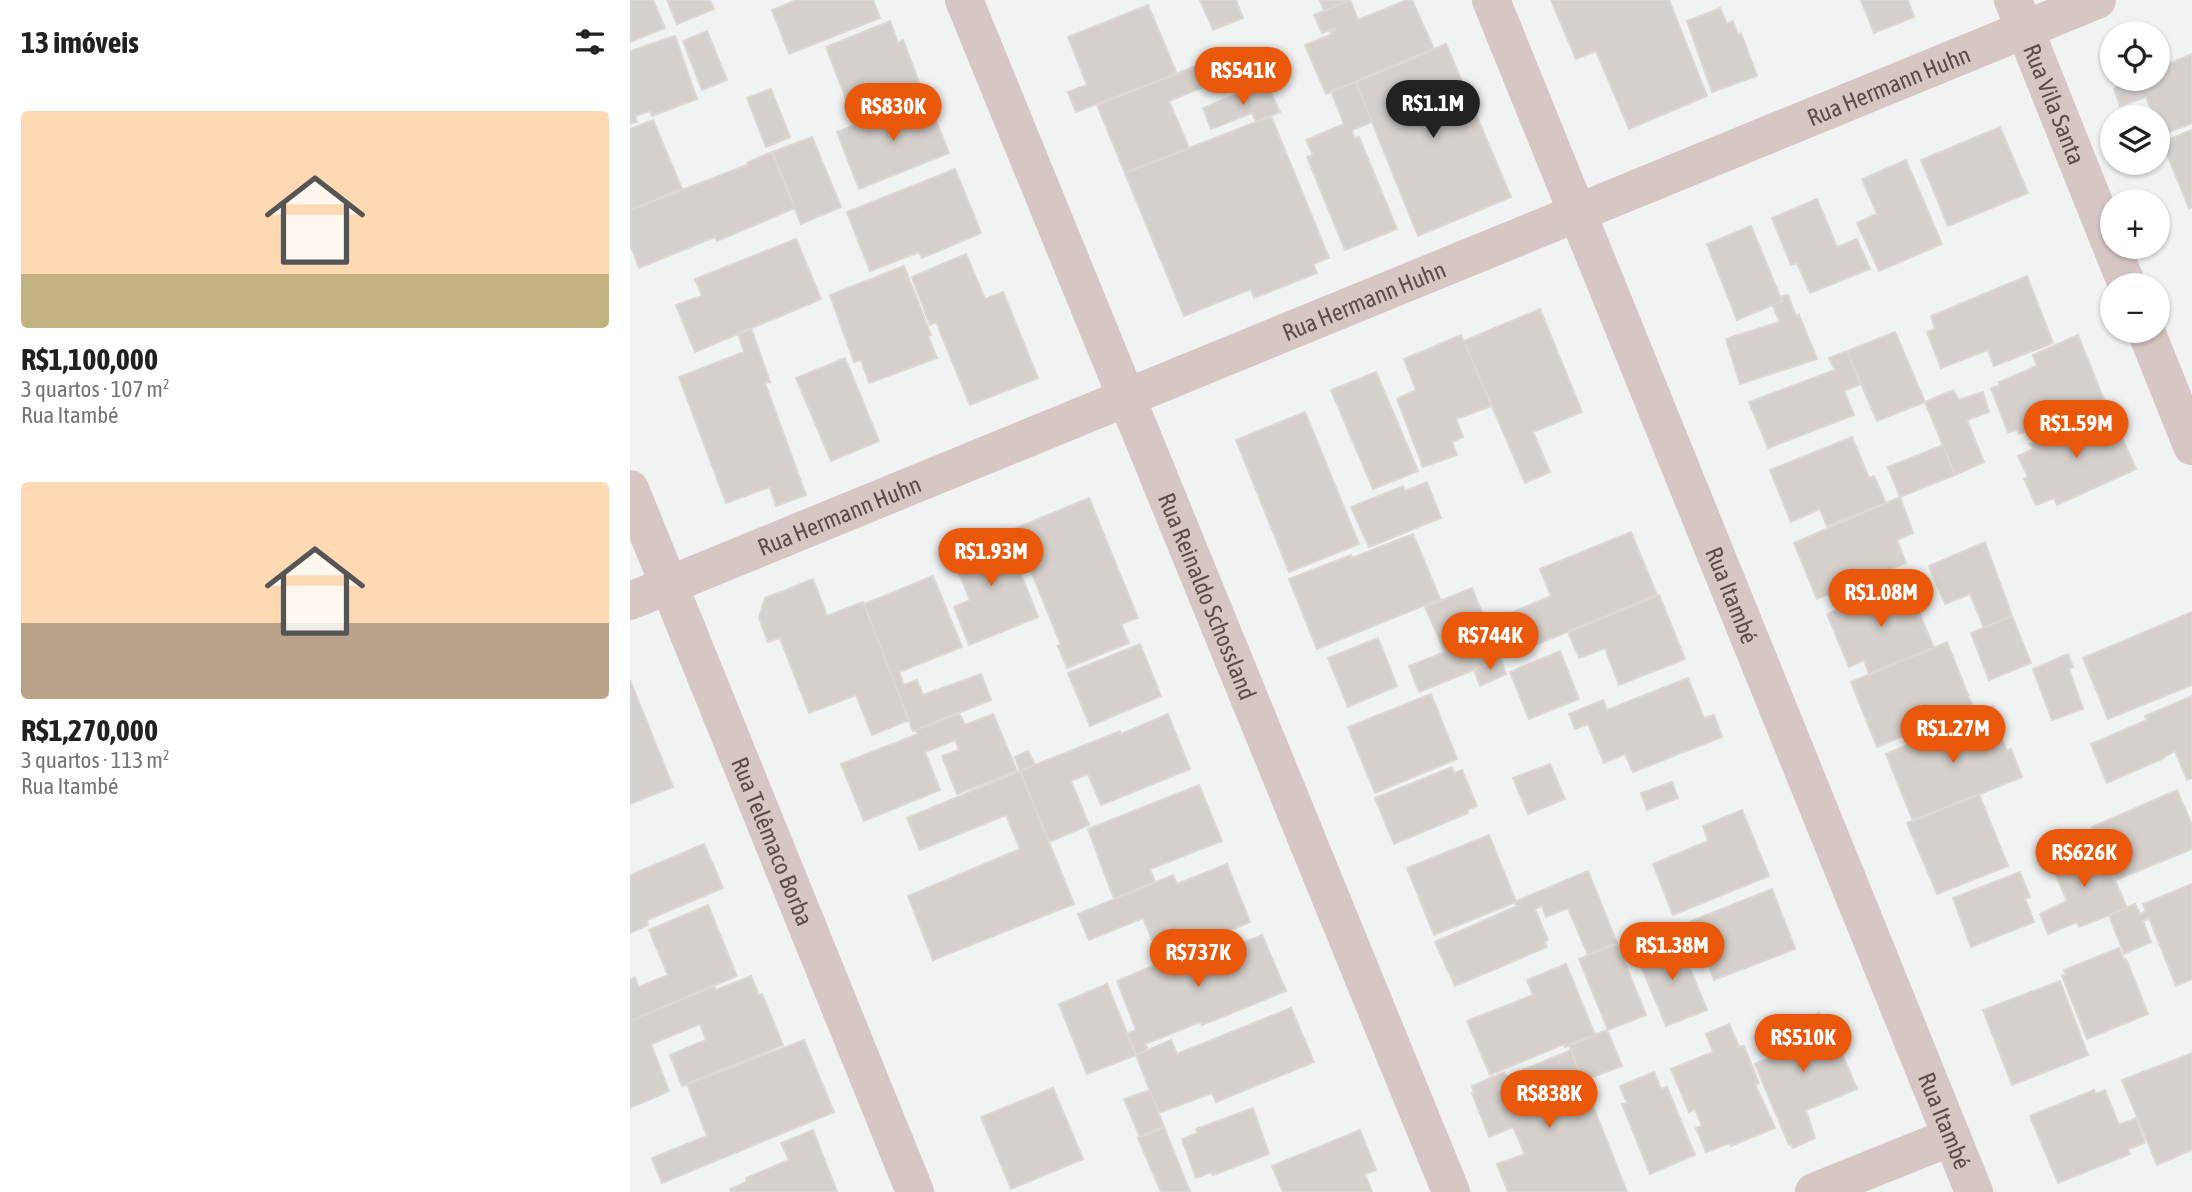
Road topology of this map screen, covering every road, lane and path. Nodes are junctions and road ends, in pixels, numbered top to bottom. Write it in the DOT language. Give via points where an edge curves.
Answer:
graph roads {
  1 [pos="964,0"];
  2 [pos="1491,0"];
  3 [pos="2097,0"];
  4 [pos="2019,15"];
  5 [pos="1578,212"];
  6 [pos="2122,273"];
  7 [pos="2151,343"];
  8 [pos="1125,398"];
  9 [pos="2192,446"];
  10 [pos="630,489"];
  11 [pos="669,585"];
  12 [pos="630,601"];
  13 [pos="1951,1137"];
  14 [pos="915,1192"];
  15 [pos="1451,1192"];
  16 [pos="1814,1192"];
  17 [pos="1974,1192"];
  1 -- 8 [label="street, Rua Reinaldo Schossland"];
  2 -- 5 [label="street, Rua Itambé"];
  3 -- 4 [label="street, Rua Hermann Huhn"];
  4 -- 5 [label="street, Rua Hermann Huhn"];
  4 -- 6 [label="street, Rua Vila Santa"];
  5 -- 8 [label="street, Rua Hermann Huhn"];
  5 -- 13 [label="street, Rua Itambé"];
  7 -- 9 [label="street"];
  8 -- 11 [label="street, Rua Hermann Huhn"];
  8 -- 15 [label="street, Rua Reinaldo Schossland"];
  10 -- 11 [label="street, Rua Telêmaco Borba"];
  11 -- 12 [label="street, Rua Hermann Huhn"];
  11 -- 14 [label="street, Rua Telêmaco Borba"];
  13 -- 16 [label="street"];
  13 -- 17 [label="street, Rua Itambé"];
}
